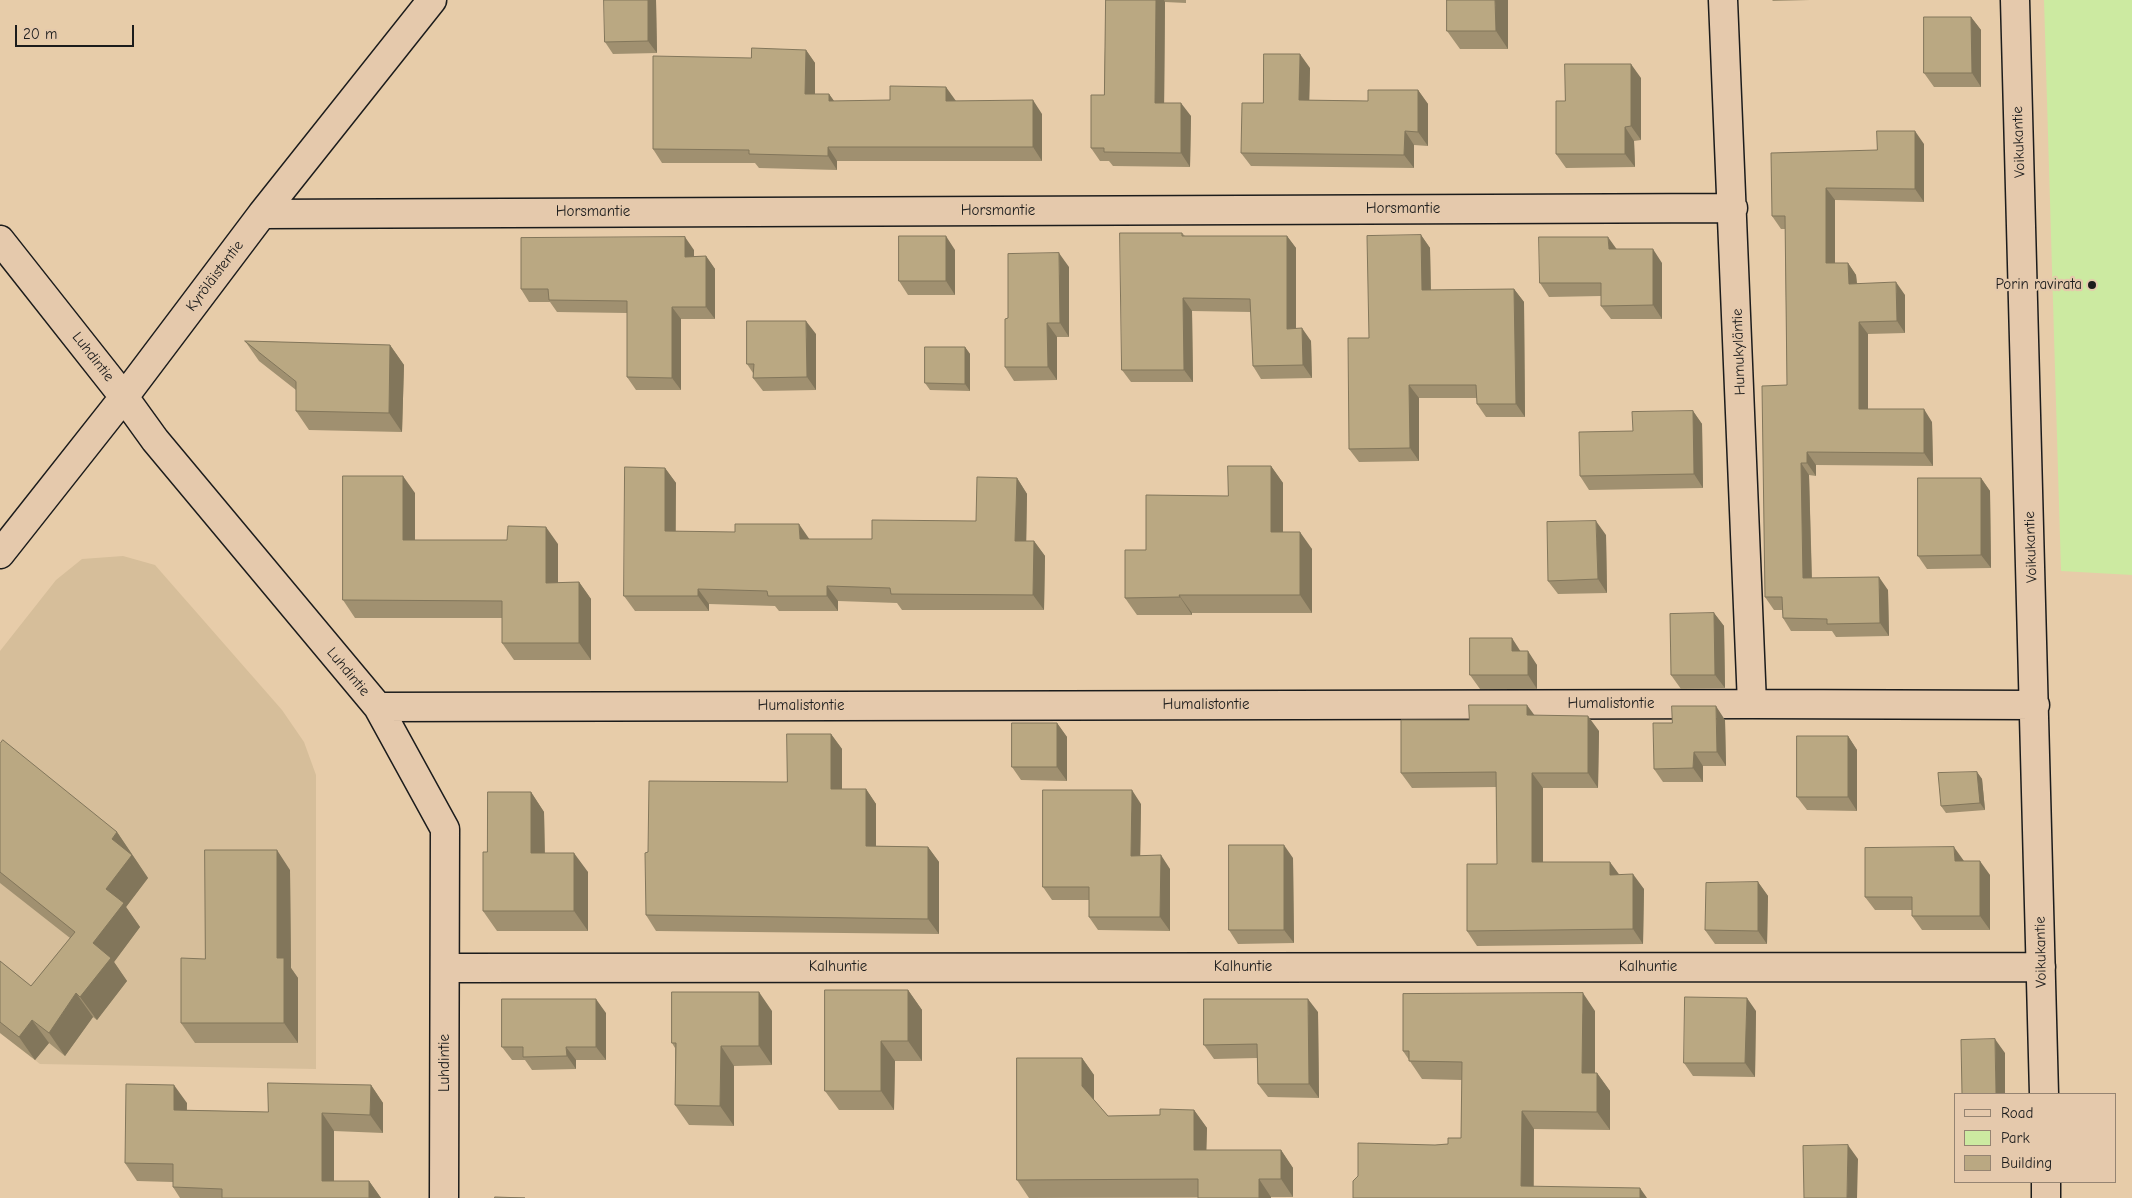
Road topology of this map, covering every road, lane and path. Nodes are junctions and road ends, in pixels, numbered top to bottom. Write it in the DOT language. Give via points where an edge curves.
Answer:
graph roads {
  1 [pos="432,0"];
  2 [pos="1723,0"];
  3 [pos="2016,0"];
  4 [pos="1733,208"];
  5 [pos="262,214"];
  6 [pos="0,240"];
  7 [pos="124,397"];
  8 [pos="0,554"];
  9 [pos="1752,704"];
  10 [pos="2035,705"];
  11 [pos="378,707"];
  12 [pos="2041,967"];
  13 [pos="445,968"];
  14 [pos="2044,1093"];
  15 [pos="2046,1183"];
  16 [pos="444,1198"];
  17 [pos="2046,1198"];
  1 -- 5 [label="street, Kyröläistentie"];
  2 -- 4 [label="street, Humukyläntie"];
  3 -- 10 [label="street, Voikukantie"];
  4 -- 5 [label="street, Horsmantie"];
  4 -- 9 [label="street, Humukyläntie"];
  5 -- 7 [label="street, Kyröläistentie"];
  6 -- 7 [label="street, Luhdintie"];
  7 -- 8 [label="street, Kyröläistentie"];
  7 -- 11 [label="street, Luhdintie" via="166,455"];
  9 -- 10 [label="street, Humalistontie"];
  9 -- 11 [label="street, Humalistontie"];
  10 -- 12 [label="street, Voikukantie"];
  11 -- 13 [label="street, Luhdintie" via="445,829"];
  12 -- 13 [label="street, Kalhuntie"];
  12 -- 14 [label="street, Voikukantie"];
  13 -- 16 [label="street, Luhdintie"];
  15 -- 17 [label="street"];
}
